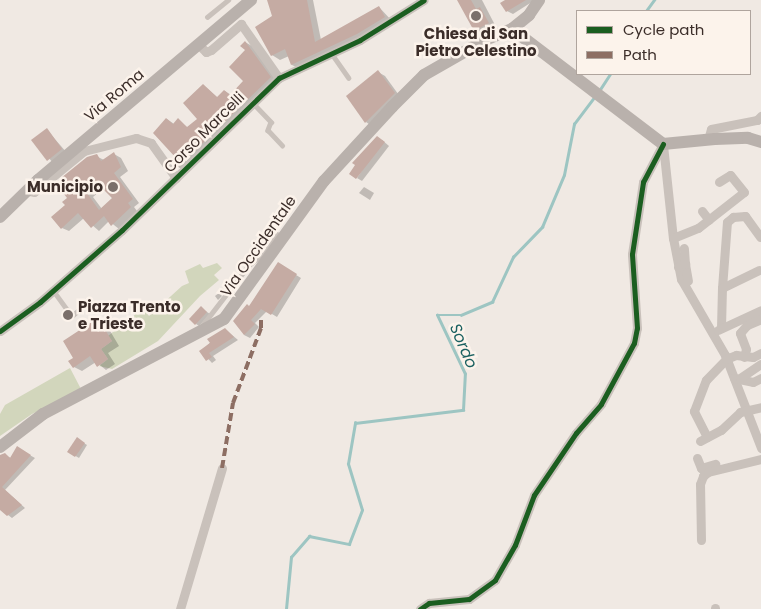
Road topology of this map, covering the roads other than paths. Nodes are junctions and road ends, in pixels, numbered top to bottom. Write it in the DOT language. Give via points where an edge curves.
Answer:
graph roads {
  1 [pos="228,0"];
  2 [pos="251,0"];
  3 [pos="424,0"];
  4 [pos="539,0"];
  5 [pos="207,17"];
  6 [pos="516,32"];
  7 [pos="199,45"];
  8 [pos="332,54"];
  9 [pos="279,78"];
  10 [pos="349,78"];
  11 [pos="252,101"];
  12 [pos="761,116"];
  13 [pos="708,140"];
  14 [pos="761,142"];
  15 [pos="282,144"];
  16 [pos="663,144"];
  17 [pos="176,178"];
  18 [pos="719,182"];
  19 [pos="28,190"];
  20 [pos="702,211"];
  21 [pos="0,217"];
  22 [pos="708,220"];
  23 [pos="279,232"];
  24 [pos="760,237"];
  25 [pos="672,238"];
  26 [pos="684,248"];
  27 [pos="263,254"];
  28 [pos="681,265"];
  29 [pos="759,270"];
  30 [pos="259,273"];
  31 [pos="688,282"];
  32 [pos="722,288"];
  33 [pos="53,290"];
  34 [pos="81,308"];
  35 [pos="761,310"];
  36 [pos="761,319"];
  37 [pos="721,328"];
  38 [pos="0,331"];
  39 [pos="198,334"];
  40 [pos="712,335"];
  41 [pos="761,353"];
  42 [pos="744,357"];
  43 [pos="726,360"];
  44 [pos="761,364"];
  45 [pos="737,378"];
  46 [pos="761,378"];
  47 [pos="761,406"];
  48 [pos="748,410"];
  49 [pos="761,445"];
  50 [pos="0,446"];
  51 [pos="697,458"];
  52 [pos="761,459"];
  53 [pos="222,468"];
  54 [pos="701,540"];
  55 [pos="180,609"];
  56 [pos="420,609"];
  1 -- 5 [label="lane"];
  2 -- 7 [label="main road, Via Roma"];
  3 -- 8 [label="street, Corso Marcelli"];
  4 -- 6 [label="main road, Via Occidentale"];
  6 -- 16 [label="main road"];
  6 -- 30 [label="main road, Via Occidentale" via="485,40 424,75 324,181"];
  7 -- 9 [label="street" via="206,52 211,50 241,24"];
  7 -- 19 [label="main road, Via Roma"];
  8 -- 9 [label="street, Corso Marcelli"];
  8 -- 10 [label="lane"];
  9 -- 11 [label="street, Corso Marcelli"];
  11 -- 15 [label="lane" via="271,122 268,130"];
  11 -- 17 [label="street, Corso Marcelli"];
  12 -- 13 [label="street" via="757,120 711,129"];
  13 -- 14 [label="main road" via="748,138"];
  13 -- 16 [label="main road"];
  16 -- 25 [label="street"];
  16 -- 56 [label="street" via="643,182 632,254 637,328 634,343 601,404 576,432 534,495 515,545 495,580 469,599 429,603"];
  17 -- 19 [label="street" via="150,143 136,138 84,151 34,192"];
  17 -- 33 [label="street, Corso Marcelli"];
  18 -- 22 [label="street" via="730,175 744,192"];
  19 -- 21 [label="main road, Via Roma"];
  20 -- 22 [label="street"];
  22 -- 25 [label="street" via="687,235"];
  23 -- 27 [label="lane"];
  24 -- 32 [label="street" via="746,216 733,217 727,222"];
  25 -- 28 [label="street"];
  26 -- 28 [label="street"];
  27 -- 30 [label="lane"];
  27 -- 39 [label="lane" via="249,266 227,297 205,320"];
  28 -- 31 [label="street"];
  28 -- 40 [label="street" via="688,295"];
  29 -- 32 [label="street"];
  30 -- 39 [label="main road, Via Occidentale" via="224,319"];
  32 -- 37 [label="street"];
  33 -- 34 [label="lane" via="72,316"];
  33 -- 38 [label="street, Corso Marcelli"];
  35 -- 37 [label="street"];
  36 -- 42 [label="street" via="747,325 740,333 746,349"];
  37 -- 40 [label="street"];
  39 -- 50 [label="main road, Via Occidentale" via="43,414"];
  40 -- 43 [label="street"];
  41 -- 42 [label="street"];
  42 -- 43 [label="street" via="736,355"];
  43 -- 45 [label="street"];
  43 -- 48 [label="street" via="706,380 695,406 704,439"];
  44 -- 45 [label="street"];
  45 -- 46 [label="street" via="753,382"];
  45 -- 48 [label="street"];
  47 -- 48 [label="street"];
  48 -- 49 [label="street"];
  49 -- 51 [label="street" via="701,468"];
  52 -- 54 [label="street" via="703,476 700,484"];
  53 -- 55 [label="street"];
}
